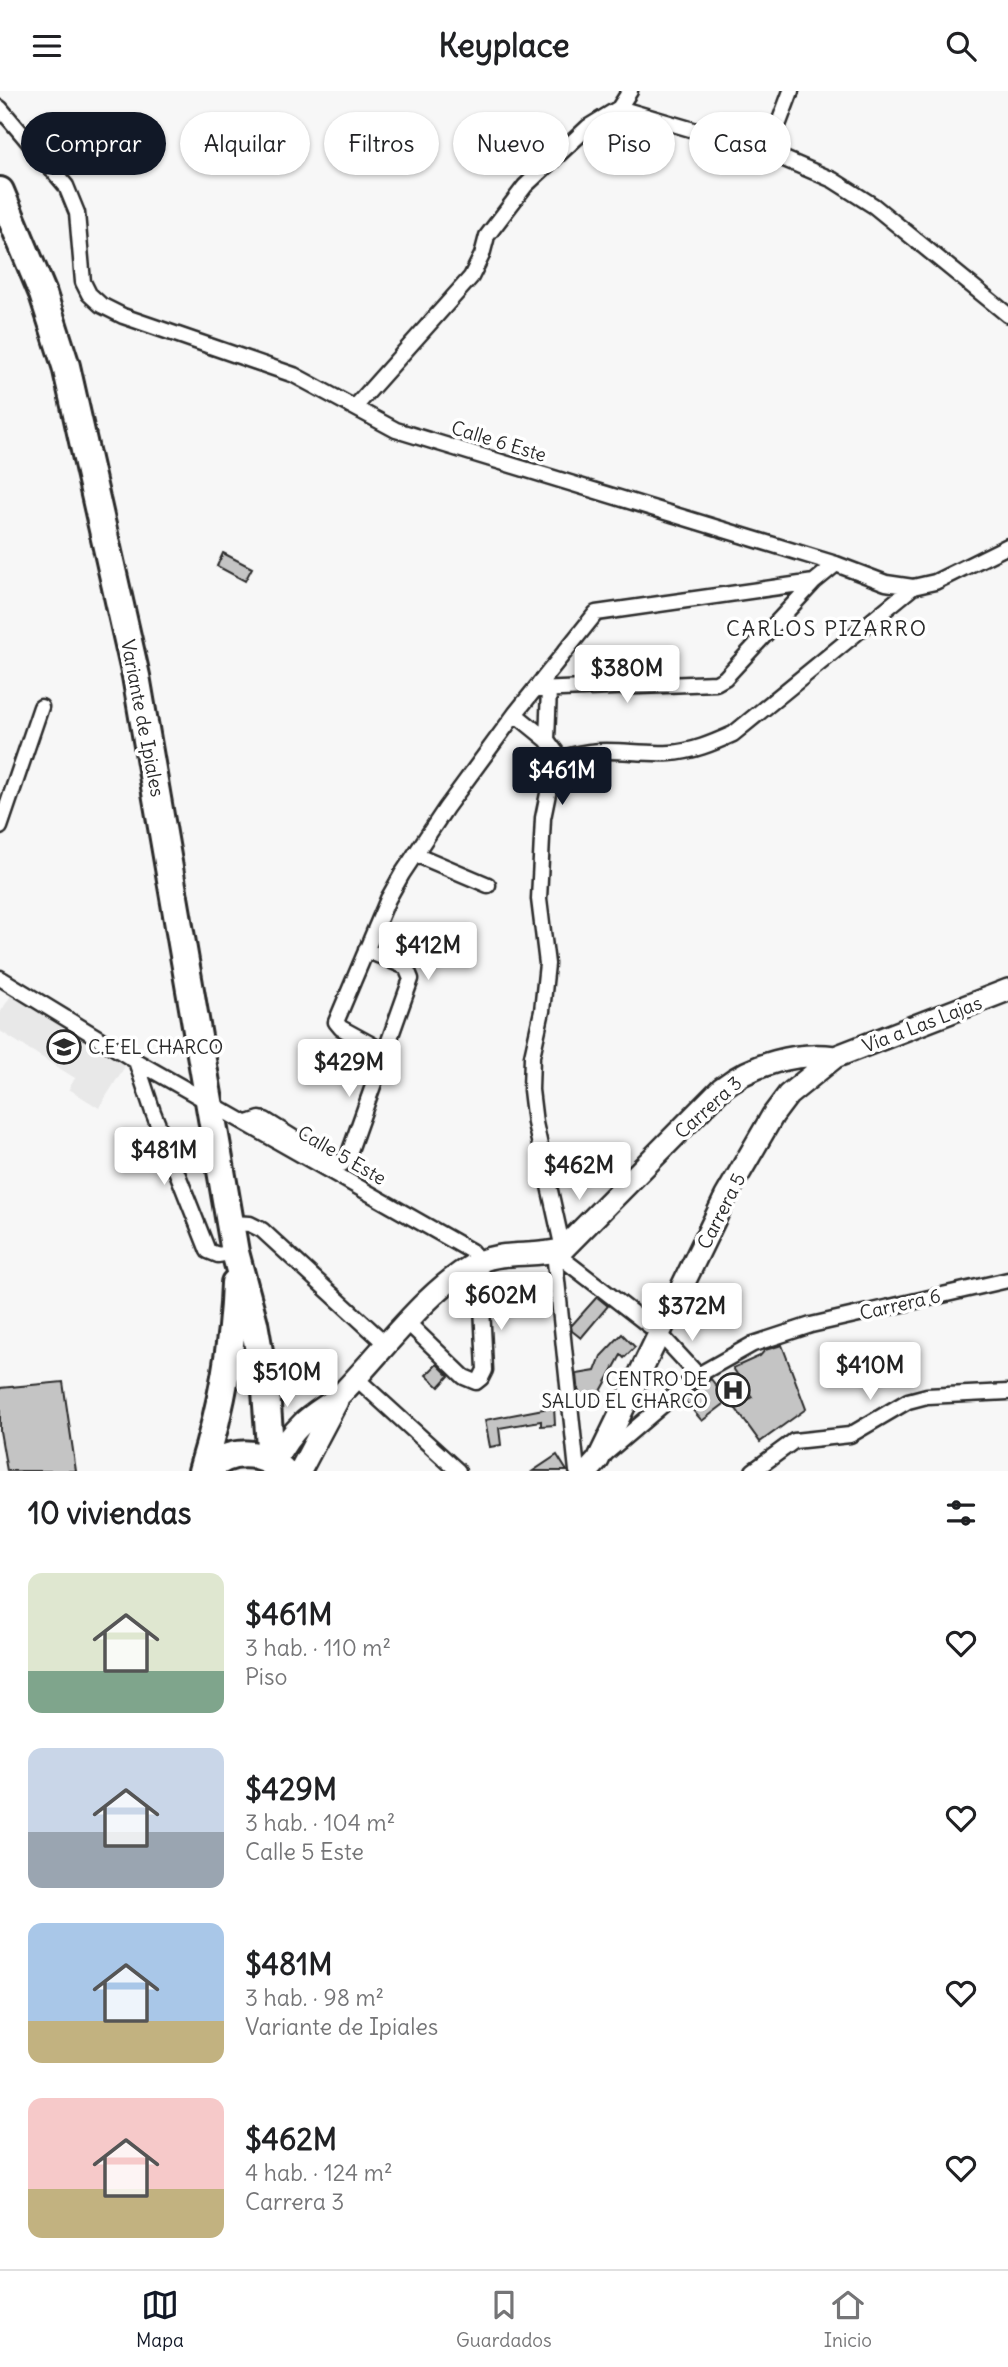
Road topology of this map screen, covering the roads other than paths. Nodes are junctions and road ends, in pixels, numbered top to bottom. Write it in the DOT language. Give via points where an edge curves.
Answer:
graph roads {
  1 [pos="630,91"];
  2 [pos="791,91"];
  3 [pos="0,108"];
  4 [pos="619,108"];
  5 [pos="783,112"];
  6 [pos="689,129"];
  7 [pos="791,162"];
  8 [pos="0,191"];
  9 [pos="1008,315"];
  10 [pos="355,407"];
  11 [pos="1008,546"];
  12 [pos="836,564"];
  13 [pos="814,582"];
  14 [pos="913,587"];
  15 [pos="542,689"];
  16 [pos="41,707"];
  17 [pos="515,714"];
  18 [pos="547,740"];
  19 [pos="561,759"];
  20 [pos="0,827"];
  21 [pos="415,854"];
  22 [pos="488,885"];
  23 [pos="366,950"];
  24 [pos="0,978"];
  25 [pos="1008,990"];
  26 [pos="385,1052"];
  27 [pos="835,1057"];
  28 [pos="136,1061"];
  29 [pos="209,1103"];
  30 [pos="248,1123"];
  31 [pos="230,1223"];
  32 [pos="558,1250"];
  33 [pos="236,1255"];
  34 [pos="480,1262"];
  35 [pos="1008,1280"];
  36 [pos="408,1323"];
  37 [pos="660,1334"];
  38 [pos="387,1345"];
  39 [pos="698,1375"];
  40 [pos="349,1386"];
  41 [pos="1008,1392"];
  42 [pos="276,1465"];
  43 [pos="593,1466"];
  44 [pos="204,1471"];
  45 [pos="300,1471"];
  46 [pos="458,1471"];
  47 [pos="577,1471"];
  48 [pos="753,1471"];
  1 -- 4 [label="street"];
  2 -- 5 [label="street"];
  3 -- 10 [label="street, Calle 6 Este" via="66,186 77,213 83,282 89,295 123,316 294,375"];
  4 -- 6 [label="street"];
  4 -- 10 [label="street" via="588,127 525,186 487,236 471,277"];
  7 -- 9 [label="street" via="833,180 874,206"];
  8 -- 29 [label="highway, Variante de Ipiales" via="34,270 62,354 96,497 136,676"];
  10 -- 12 [label="street, Calle 6 Este" via="396,430"];
  11 -- 14 [label="street" via="935,582"];
  12 -- 13 [label="street"];
  12 -- 14 [label="street, Calle 6 Este" via="886,583"];
  13 -- 15 [label="street" via="596,613"];
  13 -- 15 [label="street" via="716,684"];
  14 -- 19 [label="street" via="733,734 671,753 595,750"];
  15 -- 17 [label="street"];
  15 -- 18 [label="street"];
  16 -- 20 [label="street"];
  17 -- 18 [label="street"];
  17 -- 21 [label="street"];
  18 -- 19 [label="street"];
  19 -- 32 [label="street" via="552,774 543,818 538,899 547,964 531,1090"];
  21 -- 22 [label="street"];
  21 -- 23 [label="street" via="388,899"];
  23 -- 26 [label="street" via="410,972"];
  23 -- 26 [label="street" via="336,1022"];
  24 -- 28 [label="street, Calle 5 Este"];
  25 -- 27 [label="street, Vía a Las Lajas"];
  26 -- 30 [label="street" via="342,1164 269,1122"];
  27 -- 32 [label="street, Carrera 3" via="805,1056 739,1076"];
  27 -- 37 [label="street, Carrera 5" via="788,1095 773,1115 726,1196"];
  28 -- 29 [label="street, Calle 5 Este"];
  28 -- 33 [label="street" via="208,1251"];
  29 -- 30 [label="street, Calle 5 Este"];
  29 -- 31 [label="highway, Variante de Ipiales"];
  30 -- 34 [label="street, Calle 5 Este" via="471,1251"];
  31 -- 33 [label="highway, Variante de Ipiales"];
  31 -- 38 [label="street" via="262,1230"];
  32 -- 34 [label="street" via="500,1255"];
  32 -- 37 [label="street"];
  32 -- 47 [label="street"];
  33 -- 42 [label="highway, Variante de Ipiales" via="254,1324"];
  33 -- 44 [label="highway, Variante de Ipiales" via="228,1369"];
  34 -- 36 [label="street" via="438,1291"];
  34 -- 36 [label="street" via="485,1370 481,1378 475,1382 464,1377"];
  35 -- 39 [label="street, Carrera 6" via="811,1325 753,1344"];
  36 -- 38 [label="street"];
  37 -- 39 [label="street"];
  37 -- 43 [label="street, Carrera 5"];
  38 -- 40 [label="street"];
  39 -- 43 [label="street, Carrera 6"];
  40 -- 42 [label="street" via="303,1422 286,1441"];
  40 -- 45 [label="street"];
  40 -- 46 [label="street"];
  41 -- 48 [label="street" via="908,1401 850,1435 794,1441"];
  42 -- 44 [label="highway" via="239,1454"];
}
